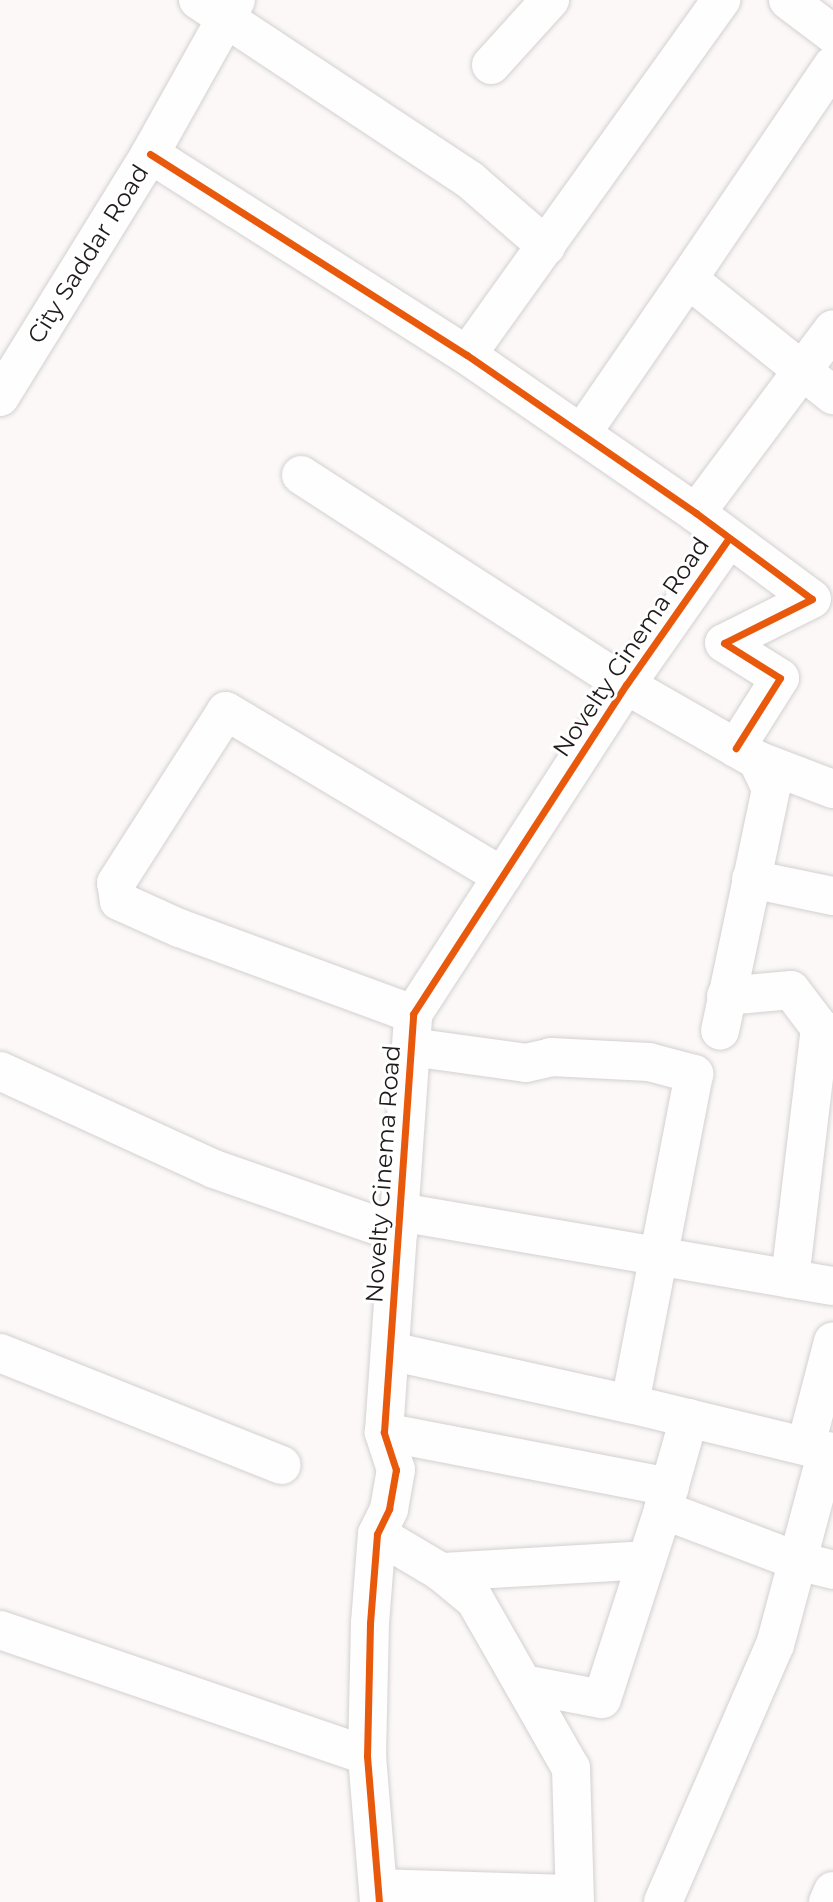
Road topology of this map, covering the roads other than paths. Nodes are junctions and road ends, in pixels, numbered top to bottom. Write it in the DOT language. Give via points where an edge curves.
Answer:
graph roads {
  1 [pos="550,0"];
  2 [pos="721,0"];
  3 [pos="797,3"];
  4 [pos="220,6"];
  5 [pos="833,34"];
  6 [pos="491,65"];
  7 [pos="833,65"];
  8 [pos="150,154"];
  9 [pos="546,246"];
  10 [pos="688,279"];
  11 [pos="833,329"];
  12 [pos="467,355"];
  13 [pos="802,371"];
  14 [pos="833,395"];
  15 [pos="0,397"];
  16 [pos="582,433"];
  17 [pos="301,475"];
  18 [pos="696,513"];
  19 [pos="729,538"];
  20 [pos="626,685"];
  21 [pos="747,755"];
  22 [pos="833,789"];
  23 [pos="502,876"];
  24 [pos="751,879"];
  25 [pos="833,895"];
  26 [pos="412,1031"];
  27 [pos="827,1031"];
  28 [pos="0,1071"];
  29 [pos="398,1223"];
  30 [pos="658,1256"];
  31 [pos="790,1279"];
  32 [pos="833,1286"];
  33 [pos="833,1341"];
  34 [pos="390,1351"];
  35 [pos="0,1353"];
  36 [pos="630,1404"];
  37 [pos="689,1418"];
  38 [pos="384,1432"];
  39 [pos="822,1450"];
  40 [pos="282,1465"];
  41 [pos="666,1498"];
  42 [pos="377,1534"];
  43 [pos="647,1560"];
  44 [pos="815,1566"];
  45 [pos="442,1572"];
  46 [pos="0,1630"];
  47 [pos="523,1684"];
  48 [pos="367,1756"];
  49 [pos="833,1891"];
  50 [pos="379,1895"];
  51 [pos="575,1898"];
  52 [pos="663,1902"];
  53 [pos="828,1902"];
  1 -- 6 [label="street"];
  2 -- 9 [label="street"];
  3 -- 5 [label="street"];
  4 -- 8 [label="street, City Saddar Road"];
  4 -- 9 [label="street" via="470,180"];
  7 -- 10 [label="street"];
  8 -- 12 [label="street"];
  8 -- 15 [label="street, City Saddar Road"];
  9 -- 12 [label="street"];
  10 -- 13 [label="street"];
  10 -- 16 [label="street"];
  11 -- 13 [label="street"];
  12 -- 16 [label="street"];
  13 -- 14 [label="street"];
  13 -- 18 [label="street"];
  16 -- 18 [label="street"];
  17 -- 20 [label="street"];
  18 -- 19 [label="street"];
  19 -- 20 [label="street, Novelty Cinema Road"];
  19 -- 21 [label="street" via="812,599 724,643 780,678"];
  20 -- 21 [label="street"];
  20 -- 23 [label="street, Novelty Cinema Road"];
  21 -- 22 [label="street"];
  21 -- 24 [label="street" via="771,789"];
  23 -- 26 [label="street, Novelty Cinema Road"];
  23 -- 26 [label="street" via="226,711 116,883 119,901"];
  24 -- 25 [label="street"];
  24 -- 27 [label="street" via="723,1014 791,990"];
  26 -- 29 [label="street, Novelty Cinema Road"];
  26 -- 30 [label="street" via="526,1063 551,1057 649,1062 694,1074"];
  27 -- 31 [label="street"];
  28 -- 29 [label="street" via="214,1169"];
  29 -- 30 [label="street"];
  29 -- 34 [label="street, Novelty Cinema Road"];
  30 -- 31 [label="street"];
  30 -- 36 [label="street"];
  31 -- 32 [label="street"];
  33 -- 39 [label="street"];
  34 -- 36 [label="street"];
  34 -- 38 [label="street, Novelty Cinema Road"];
  35 -- 40 [label="street"];
  36 -- 37 [label="street"];
  37 -- 39 [label="street"];
  37 -- 41 [label="street"];
  38 -- 41 [label="street"];
  38 -- 42 [label="street, Novelty Cinema Road" via="396,1470 389,1509"];
  39 -- 44 [label="street"];
  41 -- 43 [label="street"];
  41 -- 44 [label="street"];
  42 -- 45 [label="street"];
  42 -- 48 [label="street, Novelty Cinema Road"];
  43 -- 45 [label="street"];
  43 -- 47 [label="street" via="602,1699"];
  44 -- 52 [label="street" via="775,1645"];
  45 -- 47 [label="street" via="475,1600"];
  46 -- 48 [label="street"];
  47 -- 51 [label="street" via="571,1768"];
  48 -- 50 [label="street, Novelty Cinema Road"];
  49 -- 53 [label="street"];
  50 -- 51 [label="street"];
}
